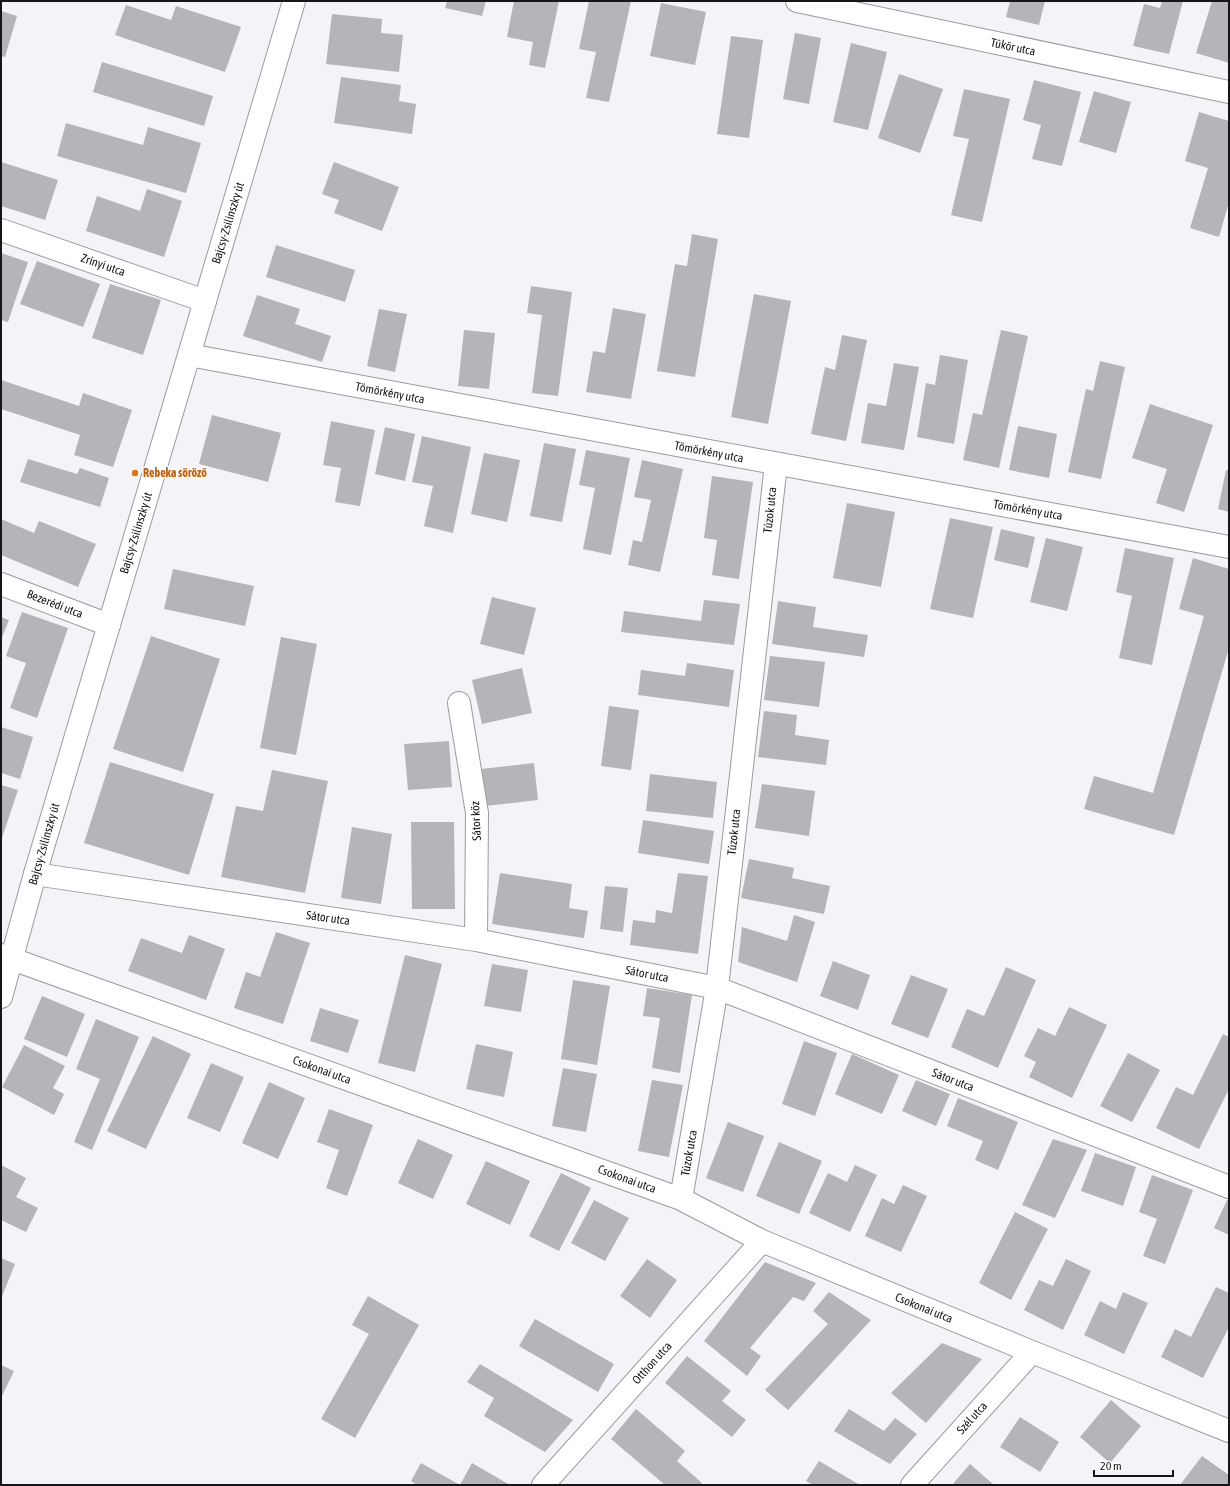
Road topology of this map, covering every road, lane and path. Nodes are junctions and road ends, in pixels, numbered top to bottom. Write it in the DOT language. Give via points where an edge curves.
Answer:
graph roads {
  1 [pos="294,1"];
  2 [pos="797,1"];
  3 [pos="1229,92"];
  4 [pos="1,230"];
  5 [pos="205,301"];
  6 [pos="189,355"];
  7 [pos="776,464"];
  8 [pos="1229,547"];
  9 [pos="1,584"];
  10 [pos="109,625"];
  11 [pos="459,703"];
  12 [pos="35,874"];
  13 [pos="476,940"];
  14 [pos="6,957"];
  15 [pos="717,988"];
  16 [pos="1,997"];
  17 [pos="1229,1187"];
  18 [pos="681,1199"];
  19 [pos="762,1241"];
  20 [pos="1032,1352"];
  21 [pos="1229,1431"];
  22 [pos="543,1485"];
  23 [pos="912,1485"];
  1 -- 5 [label="street, Bajcsy-Zsilinszky út"];
  2 -- 3 [label="street, Tükör utca"];
  4 -- 5 [label="street, Zrínyi utca"];
  5 -- 6 [label="street, Bajcsy-Zsilinszky út"];
  6 -- 7 [label="street, Tömörkény utca"];
  6 -- 10 [label="street, Bajcsy-Zsilinszky út"];
  7 -- 8 [label="street, Tömörkény utca"];
  7 -- 15 [label="street, Túzok utca"];
  9 -- 10 [label="street, Bezerédi utca"];
  10 -- 12 [label="street, Bajcsy-Zsilinszky út"];
  11 -- 13 [label="street, Sátor köz" via="477,813"];
  12 -- 13 [label="street, Sátor utca"];
  12 -- 14 [label="street, Bajcsy-Zsilinszky út"];
  13 -- 15 [label="street, Sátor utca"];
  14 -- 16 [label="street, Bajcsy-Zsilinszky út"];
  14 -- 18 [label="street, Csokonai utca"];
  15 -- 17 [label="street, Sátor utca"];
  15 -- 18 [label="street, Túzok utca"];
  18 -- 19 [label="street, Csokonai utca"];
  19 -- 20 [label="street, Csokonai utca"];
  19 -- 22 [label="street, Otthon utca"];
  20 -- 21 [label="street, Csokonai utca"];
  20 -- 23 [label="street, Szél utca"];
}
